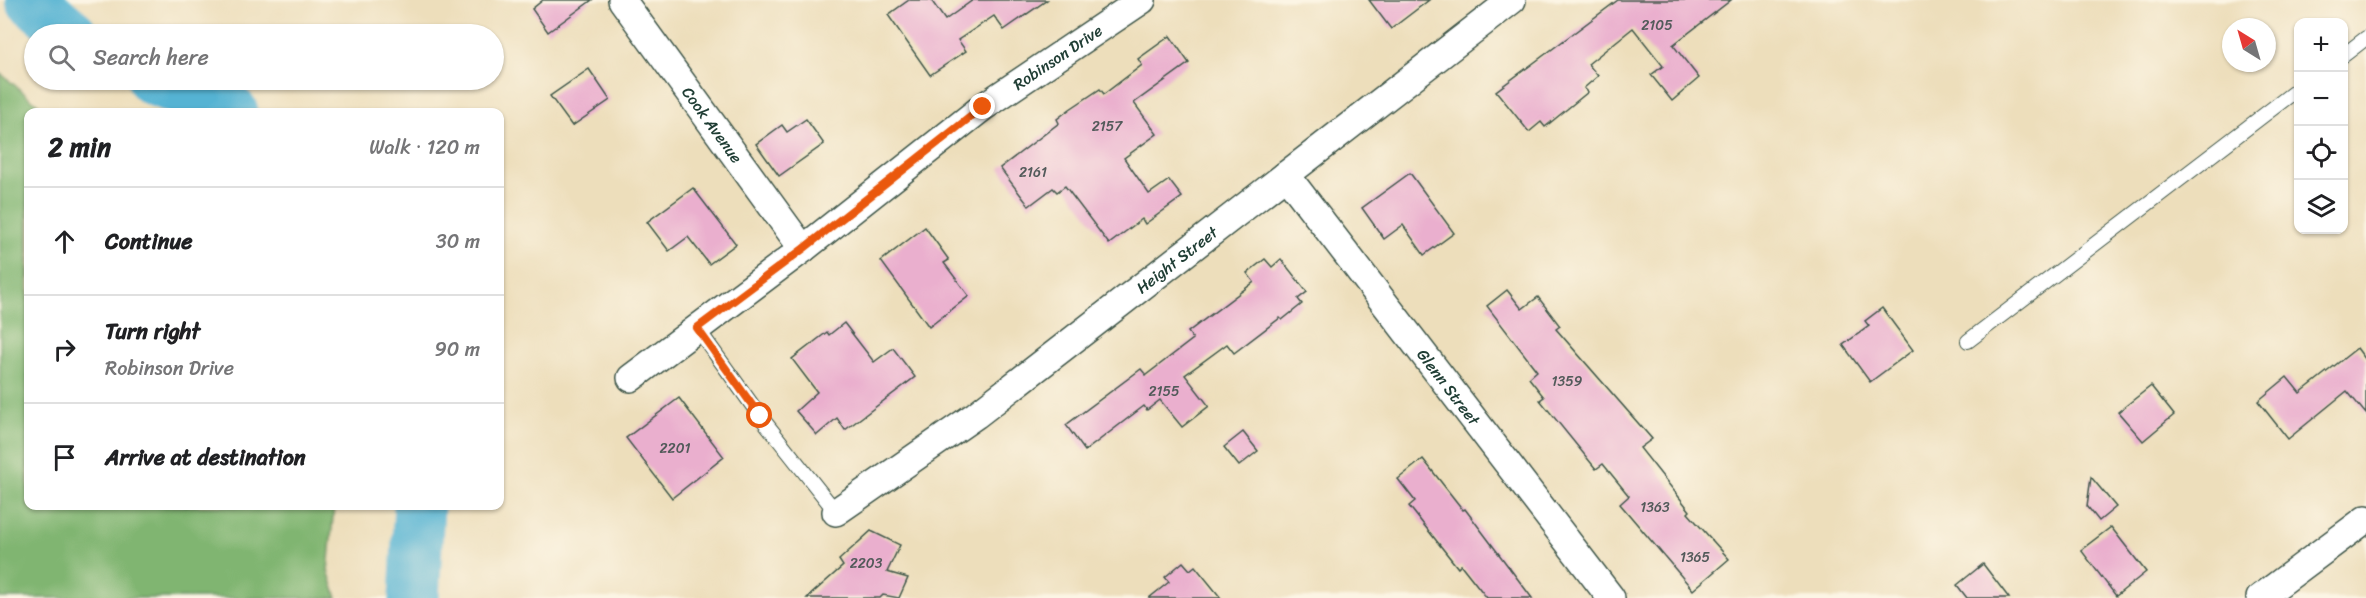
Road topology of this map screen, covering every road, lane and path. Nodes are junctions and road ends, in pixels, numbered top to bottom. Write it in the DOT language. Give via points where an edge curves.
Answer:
graph roads {
  1 [pos="622,0"];
  2 [pos="1142,0"];
  3 [pos="1512,0"];
  4 [pos="2366,38"];
  5 [pos="2348,51"];
  6 [pos="2294,92"];
  7 [pos="1286,175"];
  8 [pos="803,249"];
  9 [pos="697,328"];
  10 [pos="1968,341"];
  11 [pos="631,378"];
  12 [pos="836,512"];
  13 [pos="2366,519"];
  14 [pos="1611,598"];
  15 [pos="2260,598"];
  1 -- 8 [label="street, Cook Avenue"];
  2 -- 8 [label="street, Robinson Drive" via="983,107"];
  3 -- 7 [label="street, Height Street"];
  4 -- 5 [label="lane"];
  6 -- 10 [label="lane"];
  7 -- 12 [label="street, Height Street" via="976,415"];
  7 -- 14 [label="street, Glenn Street"];
  8 -- 9 [label="street, Robinson Drive"];
  9 -- 11 [label="street, Robinson Drive"];
  9 -- 12 [label="lane"];
  13 -- 15 [label="street"];
}
